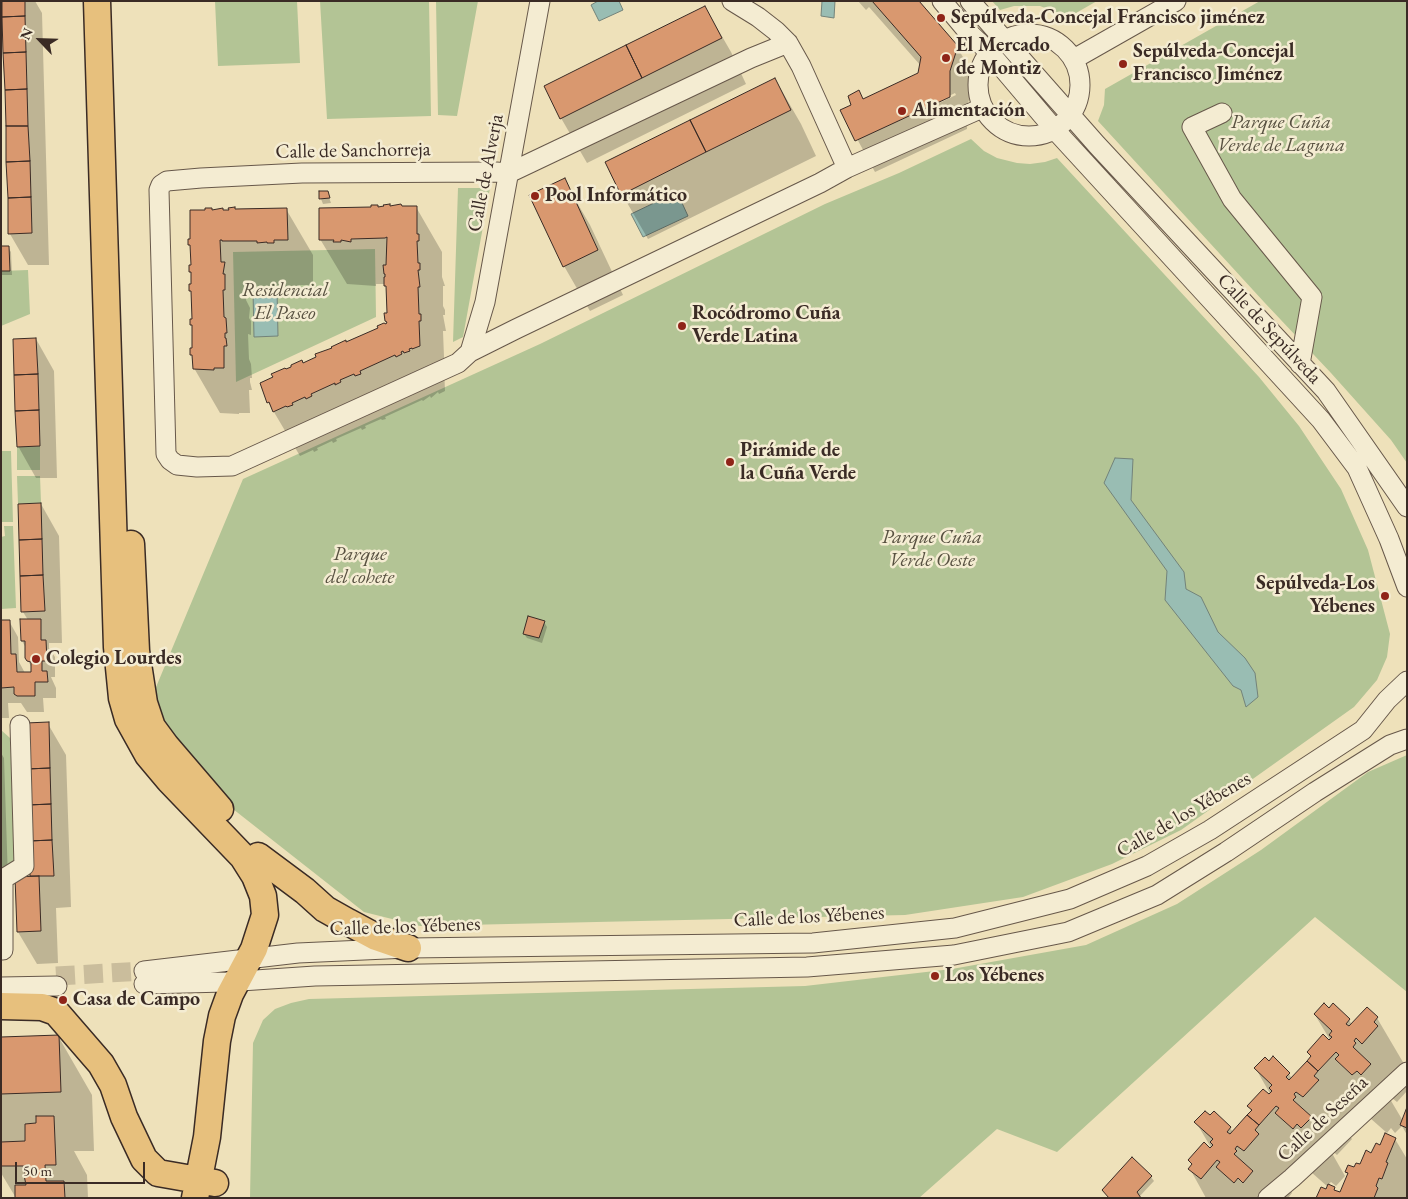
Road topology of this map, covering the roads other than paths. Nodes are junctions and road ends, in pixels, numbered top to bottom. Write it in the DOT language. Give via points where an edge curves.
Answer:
graph roads {
  1 [pos="98,1"];
  2 [pos="111,1"];
  3 [pos="732,1"];
  4 [pos="942,1"];
  5 [pos="970,1"];
  6 [pos="1176,1"];
  7 [pos="544,3"];
  8 [pos="1004,40"];
  9 [pos="788,43"];
  10 [pos="989,52"];
  11 [pos="1074,59"];
  12 [pos="982,108"];
  13 [pos="1222,113"];
  14 [pos="1070,115"];
  15 [pos="1055,130"];
  16 [pos="847,168"];
  17 [pos="509,173"];
  18 [pos="470,352"];
  19 [pos="1300,364"];
  20 [pos="1407,507"];
  21 [pos="1407,587"];
  22 [pos="1407,681"];
  23 [pos="20,726"];
  24 [pos="1407,739"];
  25 [pos="258,856"];
  26 [pos="408,948"];
  27 [pos="2,950"];
  28 [pos="252,969"];
  29 [pos="1,977"];
  30 [pos="1,987"];
  31 [pos="1,1005"];
  32 [pos="1407,1072"];
  33 [pos="204,1187"];
  34 [pos="1268,1198"];
  1 -- 28 [label="highway" via="116,647 122,698 128,719 148,754 243,857 255,876 263,896 265,915"];
  2 -- 25 [label="highway" via="120,176 127,464 136,651 144,703 152,727 161,740"];
  3 -- 9 [label="street" via="758,17"];
  4 -- 10 [label="street, Calle de Sepúlveda"];
  5 -- 8 [label="street, Calle de Sepúlveda"];
  6 -- 11 [label="street"];
  7 -- 17 [label="street, Calle de Alverja"];
  8 -- 10 [label="street"];
  8 -- 11 [label="street" via="1024,34 1042,35 1060,44"];
  8 -- 14 [label="street, Calle de Sepúlveda"];
  9 -- 16 [label="street"];
  9 -- 17 [label="street, Calle de Sanchorreja"];
  10 -- 12 [label="street" via="980,69 978,89"];
  10 -- 15 [label="street, Calle de Sepúlveda"];
  11 -- 14 [label="street" via="1080,77 1079,95"];
  12 -- 15 [label="street" via="992,122 1007,132 1025,137"];
  12 -- 16 [label="street"];
  13 -- 19 [label="street" via="1192,127 1232,199 1312,297"];
  14 -- 15 [label="street"];
  14 -- 19 [label="street, Calle de Sepúlveda"];
  15 -- 21 [label="street, Calle de Sepúlveda" via="1321,420 1357,468"];
  16 -- 18 [label="street"];
  17 -- 18 [label="street, Calle de Alverja" via="485,302"];
  17 -- 18 [label="street, Calle de Sanchorreja" via="302,173 167,181 159,190 166,454 177,465 232,466 458,363"];
  19 -- 20 [label="street, Calle de Sepúlveda" via="1326,391"];
  22 -- 26 [label="street, Calle de los Yébenes" via="1362,730 1210,830 1146,866 1058,903 955,928 813,943"];
  23 -- 27 [label="street" via="24,866 3,879"];
  24 -- 28 [label="street, Calle de los Yébenes" via="1381,750 1157,895 1060,935 954,956 807,968 316,976"];
  25 -- 26 [label="highway" via="340,918"];
  25 -- 28 [label="highway" via="268,872 280,915 274,946"];
  26 -- 28 [label="street, Calle de los Yébenes" via="298,953"];
  28 -- 28 [label="street, Calle de los Yébenes" via="144,977"];
  28 -- 33 [label="highway" via="232,1031 222,1157"];
  29 -- 30 [label="street" via="57,981"];
  31 -- 33 [label="highway" via="56,1012 101,1064 144,1159 158,1173"];
  32 -- 34 [label="street, Calle de Seseña"];
}
